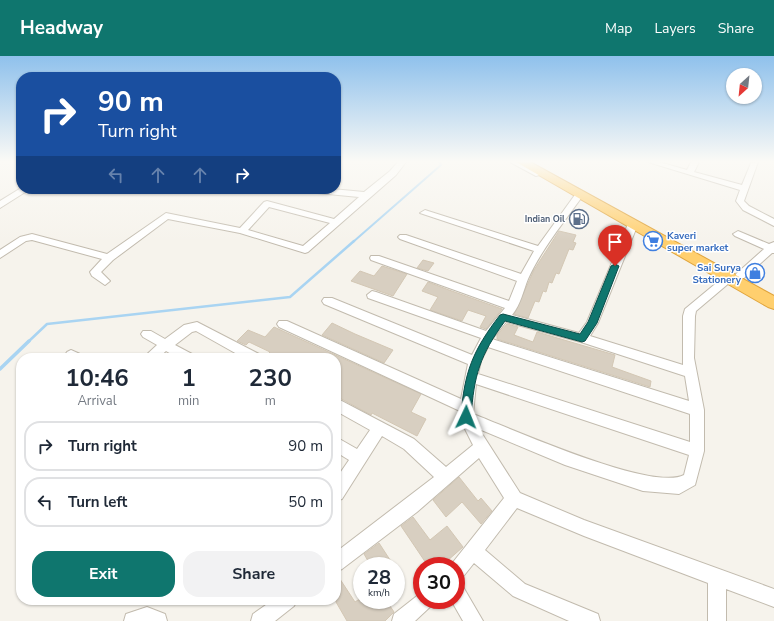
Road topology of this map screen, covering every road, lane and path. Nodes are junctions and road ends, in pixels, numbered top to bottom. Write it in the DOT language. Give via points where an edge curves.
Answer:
graph roads {
  1 [pos="374,188"];
  2 [pos="570,188"];
  3 [pos="581,188"];
  4 [pos="744,189"];
  5 [pos="341,192"];
  6 [pos="18,194"];
  7 [pos="580,194"];
  8 [pos="366,195"];
  9 [pos="0,205"];
  10 [pos="426,213"];
  11 [pos="337,222"];
  12 [pos="774,223"];
  13 [pos="632,224"];
  14 [pos="242,231"];
  15 [pos="738,234"];
  16 [pos="403,237"];
  17 [pos="773,248"];
  18 [pos="540,250"];
  19 [pos="2,251"];
  20 [pos="109,258"];
  21 [pos="375,258"];
  22 [pos="735,277"];
  23 [pos="523,280"];
  24 [pos="105,281"];
  25 [pos="774,294"];
  26 [pos="372,295"];
  27 [pos="328,301"];
  28 [pos="774,303"];
  29 [pos="513,306"];
  30 [pos="503,317"];
  31 [pos="284,324"];
  32 [pos="146,334"];
  33 [pos="582,338"];
  34 [pos="487,339"];
  35 [pos="165,345"];
  36 [pos="155,353"];
  37 [pos="179,353"];
  38 [pos="246,353"];
  39 [pos="475,361"];
  40 [pos="689,372"];
  41 [pos="472,377"];
  42 [pos="341,407"];
  43 [pos="697,410"];
  44 [pos="466,412"];
  45 [pos="378,428"];
  46 [pos="341,447"];
  47 [pos="481,447"];
  48 [pos="697,451"];
  49 [pos="359,458"];
  50 [pos="446,477"];
  51 [pos="341,485"];
  52 [pos="514,499"];
  53 [pos="473,551"];
  54 [pos="341,559"];
  55 [pos="465,561"];
  56 [pos="717,577"];
  57 [pos="774,598"];
  58 [pos="281,605"];
  59 [pos="465,606"];
  60 [pos="415,609"];
  61 [pos="132,621"];
  62 [pos="158,621"];
  63 [pos="260,621"];
  64 [pos="401,621"];
  65 [pos="474,621"];
  66 [pos="591,621"];
  67 [pos="717,621"];
  1 -- 8 [label="street"];
  2 -- 7 [label="highway"];
  3 -- 22 [label="highway"];
  4 -- 12 [label="street" via="740,200 746,208"];
  5 -- 8 [label="street"];
  6 -- 9 [label="street"];
  7 -- 13 [label="highway"];
  7 -- 18 [label="street"];
  8 -- 11 [label="street"];
  10 -- 18 [label="street"];
  11 -- 14 [label="street" via="305,250"];
  11 -- 14 [label="street" via="266,204"];
  13 -- 22 [label="highway"];
  13 -- 33 [label="street" via="592,323"];
  14 -- 20 [label="street" via="166,216"];
  15 -- 17 [label="street"];
  16 -- 23 [label="street"];
  17 -- 22 [label="street"];
  18 -- 23 [label="street"];
  19 -- 20 [label="street" via="32,237"];
  20 -- 24 [label="street" via="95,272"];
  21 -- 29 [label="street"];
  22 -- 25 [label="highway"];
  22 -- 28 [label="highway"];
  22 -- 40 [label="street" via="691,309"];
  23 -- 29 [label="street"];
  26 -- 34 [label="street"];
  27 -- 39 [label="street"];
  29 -- 30 [label="street"];
  30 -- 33 [label="street"];
  30 -- 34 [label="street"];
  31 -- 44 [label="street"];
  32 -- 35 [label="street"];
  33 -- 40 [label="street"];
  34 -- 39 [label="street"];
  34 -- 43 [label="street"];
  35 -- 36 [label="street"];
  35 -- 37 [label="street"];
  35 -- 38 [label="street" via="188,328 197,326"];
  39 -- 41 [label="street"];
  40 -- 43 [label="street"];
  41 -- 44 [label="street"];
  41 -- 48 [label="street"];
  42 -- 45 [label="street"];
  43 -- 48 [label="street"];
  44 -- 47 [label="street"];
  44 -- 48 [label="street" via="565,458 642,482 679,486 690,480"];
  45 -- 49 [label="street"];
  45 -- 50 [label="street" via="409,444"];
  46 -- 49 [label="street"];
  47 -- 50 [label="street"];
  47 -- 52 [label="street"];
  49 -- 51 [label="street"];
  50 -- 54 [label="street"];
  52 -- 53 [label="street"];
  52 -- 56 [label="street"];
  53 -- 55 [label="street"];
  53 -- 66 [label="street" via="519,590"];
  56 -- 57 [label="street"];
  56 -- 67 [label="street"];
  58 -- 63 [label="street"];
  59 -- 65 [label="street"];
  60 -- 64 [label="street"];
  61 -- 62 [label="street" via="147,616"];
}
